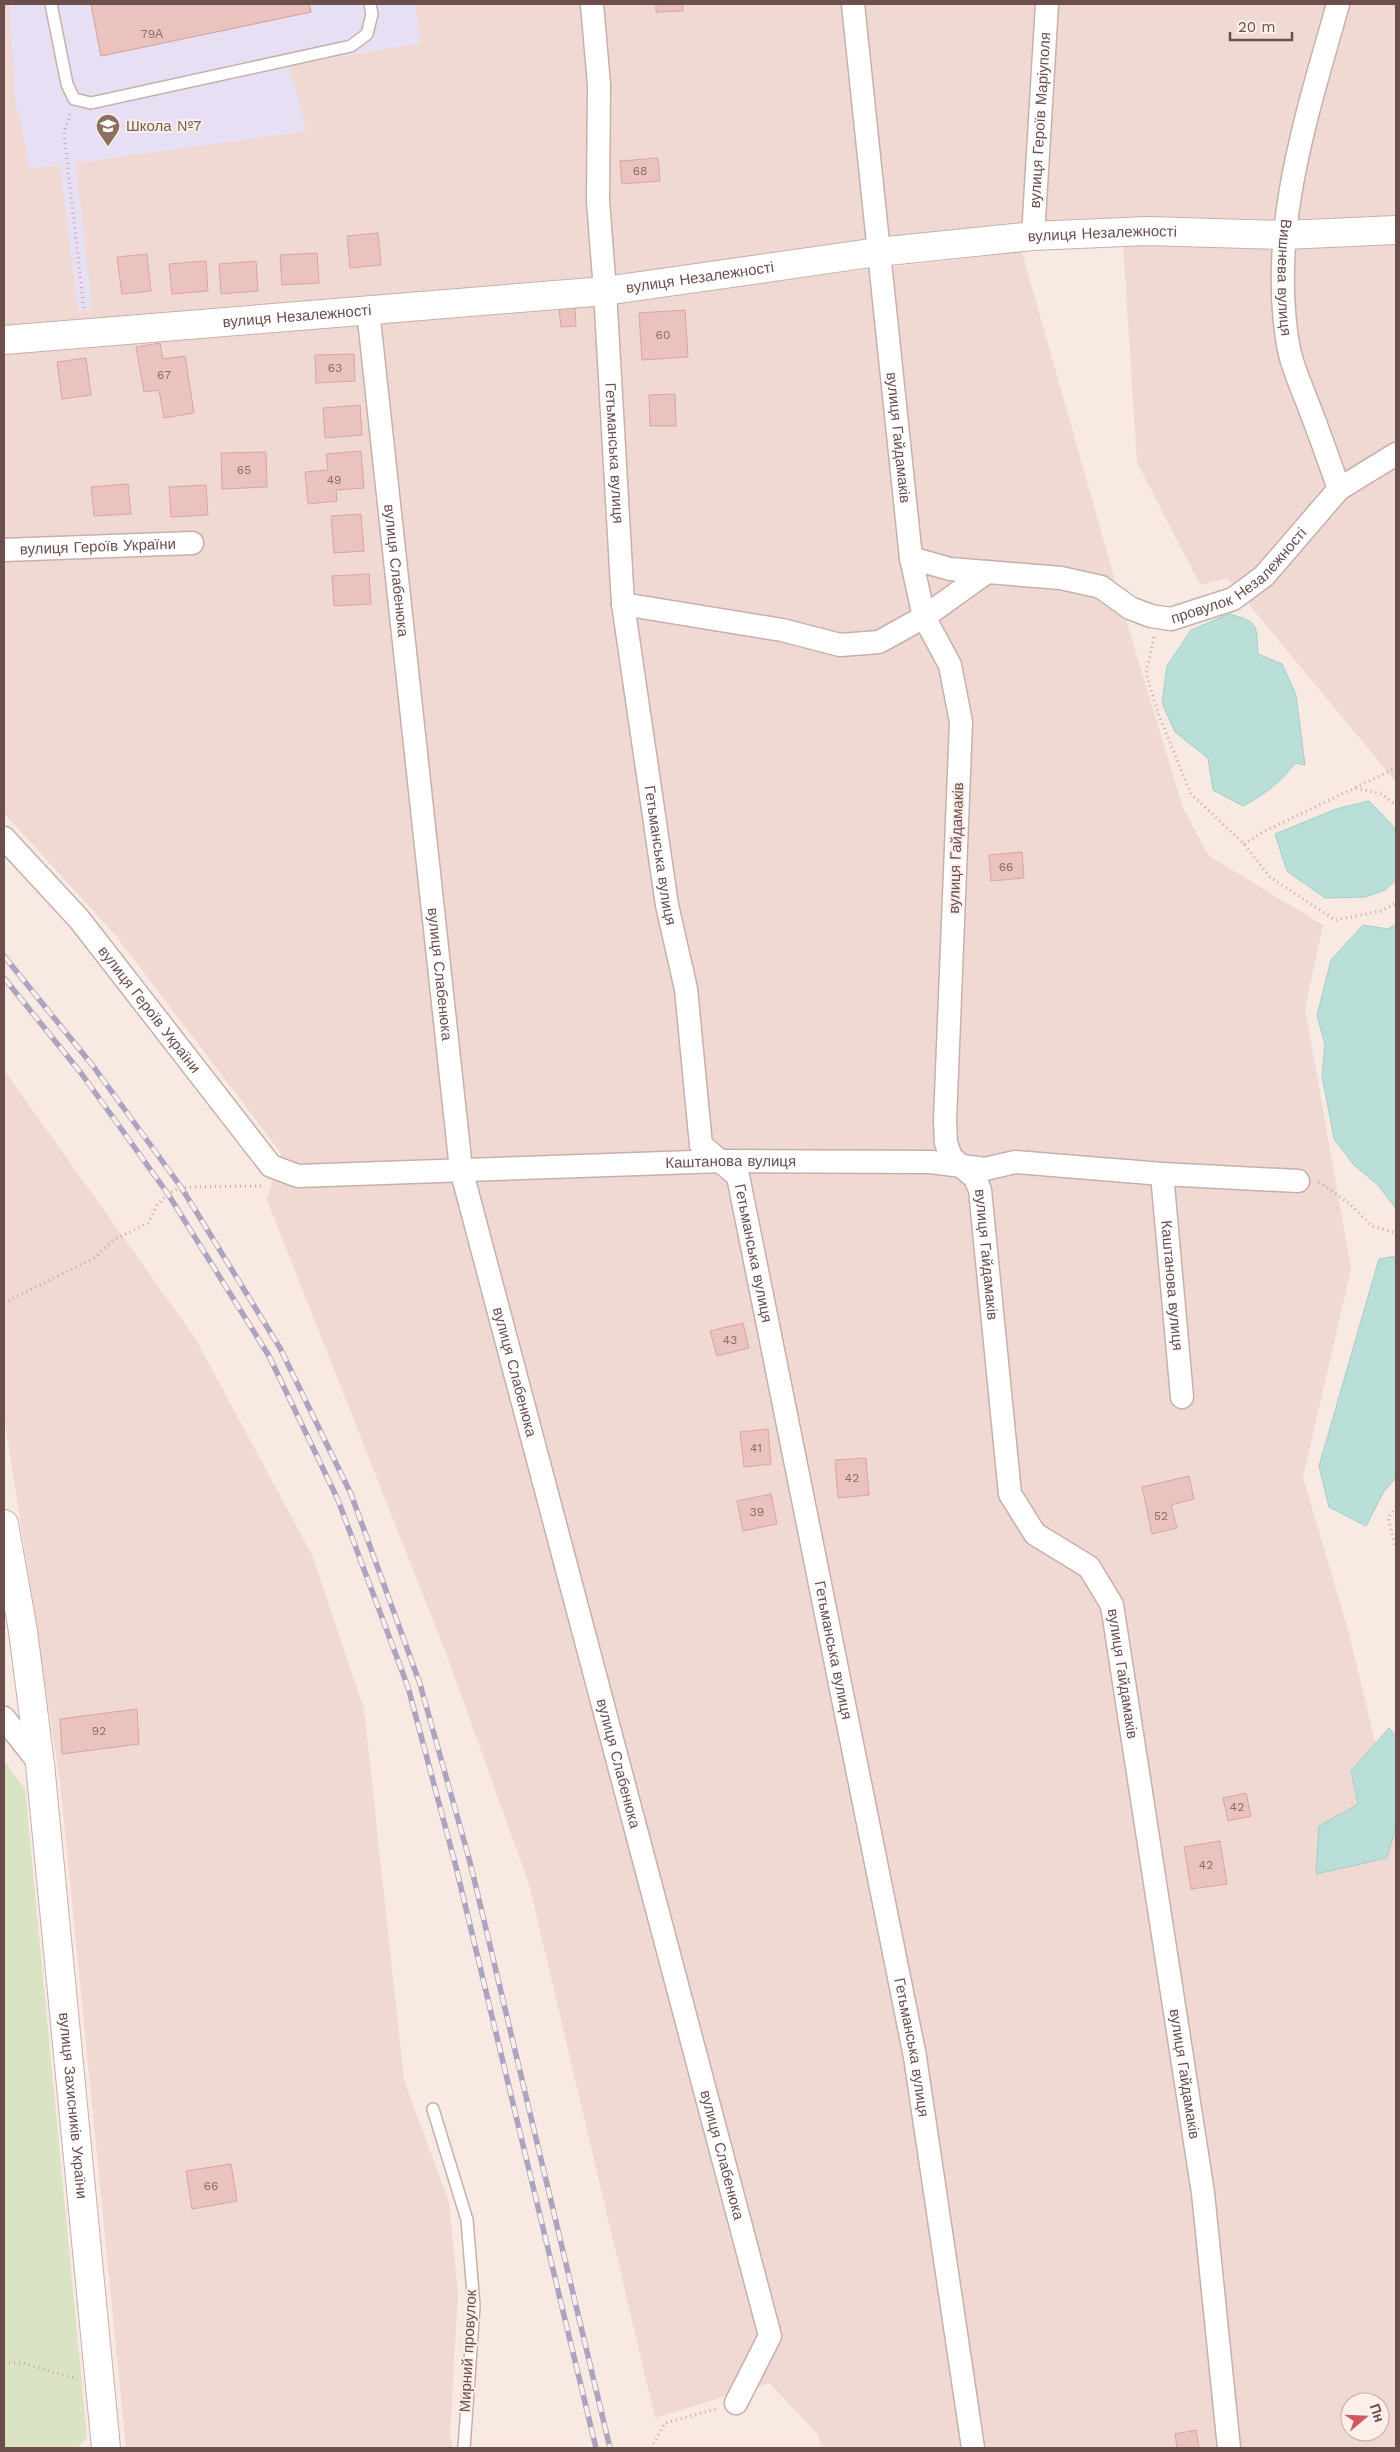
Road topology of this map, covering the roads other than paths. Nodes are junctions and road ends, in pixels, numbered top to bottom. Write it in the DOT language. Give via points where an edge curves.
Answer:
graph roads {
  1 [pos="51,4"];
  2 [pos="370,4"];
  3 [pos="592,4"];
  4 [pos="854,4"];
  5 [pos="1047,4"];
  6 [pos="1338,4"];
  7 [pos="1396,230"];
  8 [pos="1284,234"];
  9 [pos="1033,236"];
  10 [pos="878,252"];
  11 [pos="605,291"];
  12 [pos="368,310"];
  13 [pos="4,340"];
  14 [pos="1396,454"];
  15 [pos="1339,489"];
  16 [pos="192,543"];
  17 [pos="4,550"];
  18 [pos="911,558"];
  19 [pos="987,572"];
  20 [pos="623,604"];
  21 [pos="924,617"];
  22 [pos="4,838"];
  23 [pos="723,1161"];
  24 [pos="965,1168"];
  25 [pos="462,1169"];
  26 [pos="1162,1174"];
  27 [pos="298,1176"];
  28 [pos="1298,1181"];
  29 [pos="1182,1397"];
  30 [pos="4,1524"];
  31 [pos="4,1718"];
  32 [pos="40,1764"];
  33 [pos="432,2109"];
  34 [pos="736,2403"];
  35 [pos="106,2448"];
  36 [pos="464,2448"];
  37 [pos="973,2448"];
  38 [pos="1229,2448"];
  1 -- 2 [label="lane" via="67,84 74,99 91,103 350,46 367,34 372,14"];
  3 -- 11 [label="street, Гетьманська вулиця" via="599,85 598,201"];
  4 -- 10 [label="street, вулиця Гайдамаків"];
  5 -- 9 [label="street, вулиця Героїв Маріуполя"];
  6 -- 8 [label="street, Вишнева вулиця" via="1305,120"];
  7 -- 8 [label="street, вулиця Незалежності"];
  8 -- 9 [label="street, вулиця Незалежності" via="1147,231"];
  8 -- 15 [label="street, Вишнева вулиця" via="1284,312 1289,352"];
  9 -- 10 [label="street, вулиця Незалежності"];
  10 -- 11 [label="street, вулиця Незалежності"];
  10 -- 18 [label="street, вулиця Гайдамаків"];
  11 -- 12 [label="street, вулиця Незалежності"];
  11 -- 20 [label="street, Гетьманська вулиця"];
  12 -- 13 [label="street, вулиця Незалежності"];
  12 -- 25 [label="street, вулиця Слабенюка"];
  14 -- 15 [label="street, провулок Незалежності"];
  15 -- 19 [label="street, провулок Незалежності" via="1264,576 1233,599 1171,619 1130,608 1101,587 1062,578"];
  16 -- 17 [label="street, вулиця Героїв України"];
  18 -- 19 [label="street, провулок Незалежності" via="950,569"];
  18 -- 21 [label="street, вулиця Гайдамаків"];
  19 -- 21 [label="street"];
  20 -- 21 [label="street" via="782,630 840,645 879,642"];
  20 -- 23 [label="street, Гетьманська вулиця" via="667,905 686,988 701,1145"];
  21 -- 24 [label="street, вулиця Гайдамаків" via="950,665 961,722 945,1121 946,1143 951,1157"];
  22 -- 27 [label="street, вулиця Героїв України" via="78,919 272,1166"];
  23 -- 24 [label="street, Каштанова вулиця" via="931,1162"];
  23 -- 25 [label="street, Каштанова вулиця"];
  23 -- 37 [label="street, Гетьманська вулиця" via="738,1176 915,2057"];
  24 -- 26 [label="street, Каштанова вулиця" via="985,1169 1016,1162"];
  24 -- 38 [label="street, вулиця Гайдамаків" via="975,1178 980,1190 1010,1494 1035,1534 1088,1567 1112,1605 1203,2193"];
  25 -- 27 [label="street, Каштанова вулиця"];
  25 -- 34 [label="street, вулиця Слабенюка" via="770,2336"];
  26 -- 28 [label="street, Каштанова вулиця"];
  26 -- 29 [label="street, Каштанова вулиця"];
  30 -- 32 [label="street, вулиця Захисників України" via="23,1630"];
  31 -- 32 [label="street"];
  32 -- 35 [label="street, вулиця Захисників України"];
  33 -- 36 [label="lane, Мирний провулок" via="467,2220 474,2306"];
}
